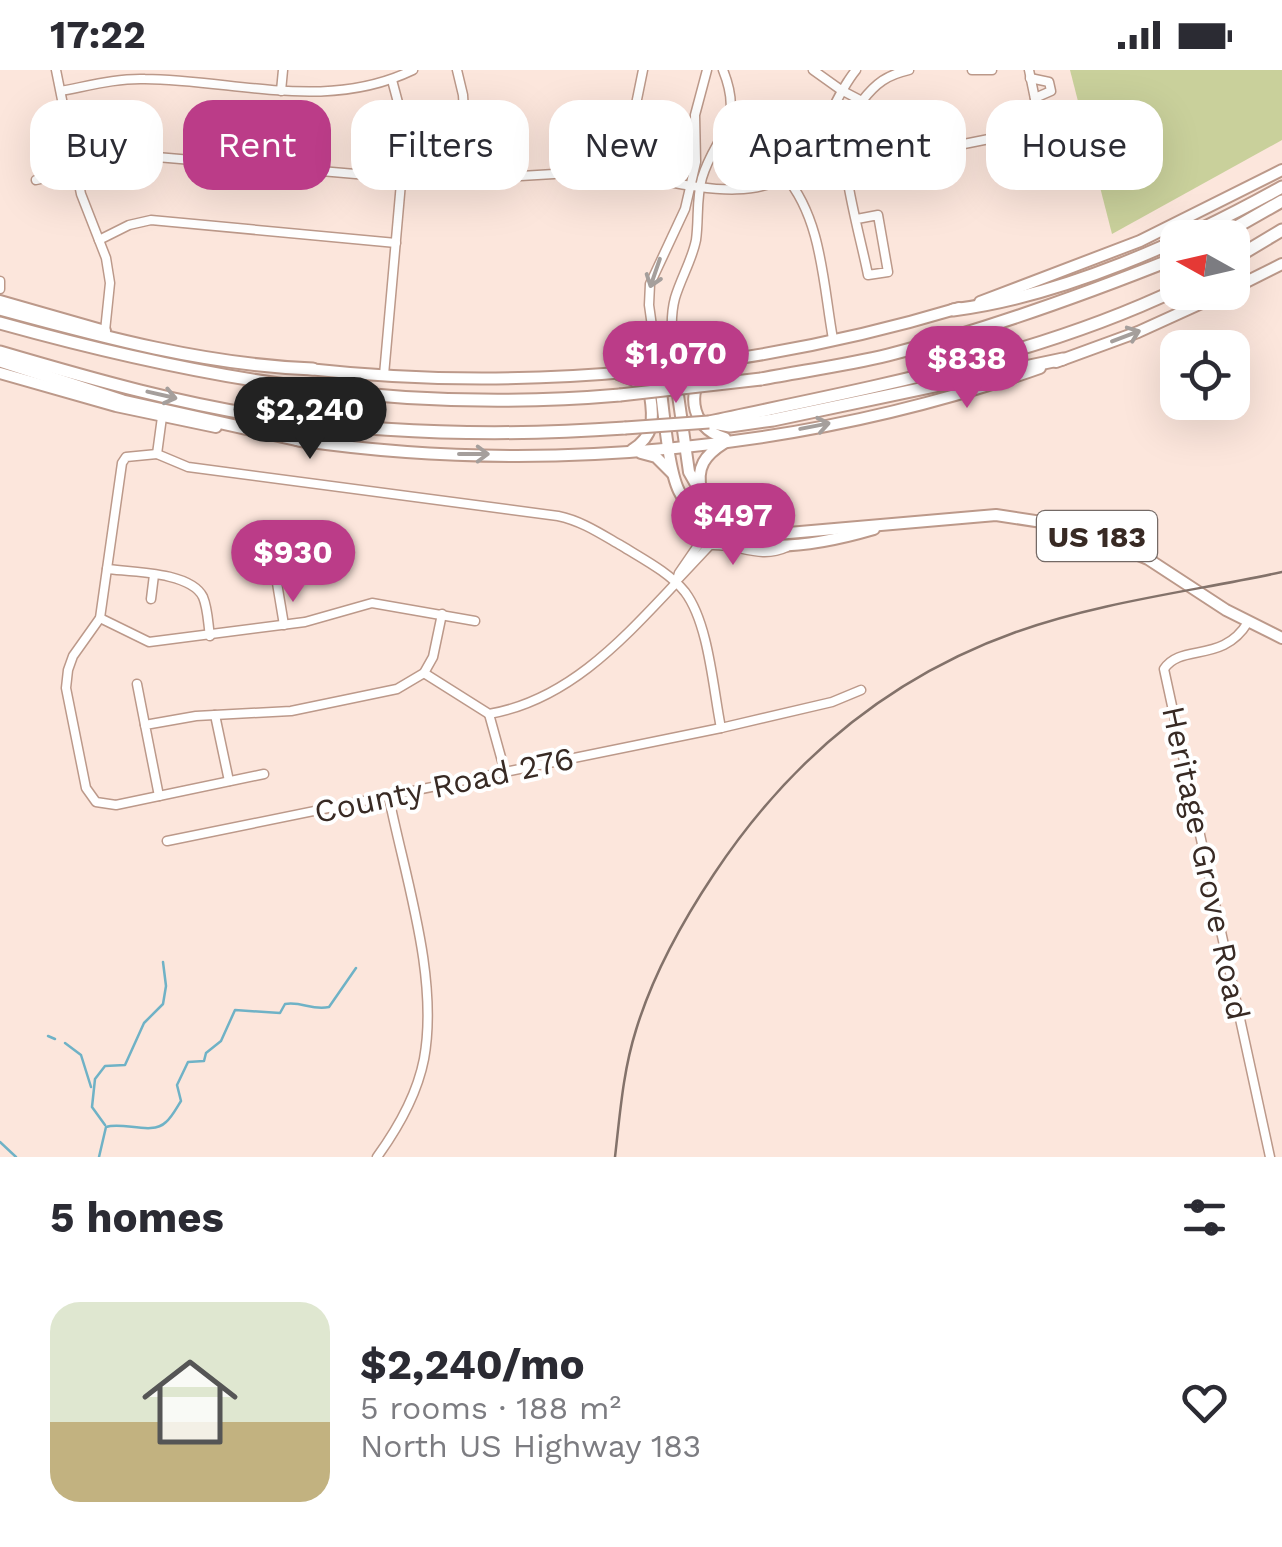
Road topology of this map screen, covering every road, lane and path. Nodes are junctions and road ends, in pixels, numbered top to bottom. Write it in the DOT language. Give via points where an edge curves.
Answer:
graph roads {
  1 [pos="56,70"];
  2 [pos="283,70"];
  3 [pos="413,70"];
  4 [pos="457,70"];
  5 [pos="642,70"];
  6 [pos="706,70"];
  7 [pos="723,70"];
  8 [pos="814,70"];
  9 [pos="856,70"];
  10 [pos="909,70"];
  11 [pos="972,70"];
  12 [pos="992,70"];
  13 [pos="193,72"];
  14 [pos="1030,74"];
  15 [pos="392,80"];
  16 [pos="192,82"];
  17 [pos="841,90"];
  18 [pos="61,91"];
  19 [pos="281,92"];
  20 [pos="1034,98"];
  21 [pos="63,100"];
  22 [pos="397,100"];
  23 [pos="835,100"];
  24 [pos="860,100"];
  25 [pos="863,100"];
  26 [pos="163,158"];
  27 [pos="1282,170"];
  28 [pos="351,174"];
  29 [pos="549,174"];
  30 [pos="696,185"];
  31 [pos="713,186"];
  32 [pos="1282,187"];
  33 [pos="80,190"];
  34 [pos="401,190"];
  35 [pos="798,190"];
  36 [pos="851,190"];
  37 [pos="1282,201"];
  38 [pos="857,219"];
  39 [pos="1249,220"];
  40 [pos="1282,230"];
  41 [pos="99,240"];
  42 [pos="396,243"];
  43 [pos="1250,249"];
  44 [pos="1160,264"];
  45 [pos="1282,264"];
  46 [pos="1250,280"];
  47 [pos="0,281"];
  48 [pos="0,289"];
  49 [pos="1160,296"];
  50 [pos="0,301"];
  51 [pos="0,309"];
  52 [pos="953,310"];
  53 [pos="1186,310"];
  54 [pos="0,322"];
  55 [pos="105,331"];
  56 [pos="672,334"];
  57 [pos="654,337"];
  58 [pos="833,338"];
  59 [pos="0,352"];
  60 [pos="1063,359"];
  61 [pos="724,360"];
  62 [pos="0,362"];
  63 [pos="710,362"];
  64 [pos="674,367"];
  65 [pos="658,369"];
  66 [pos="313,370"];
  67 [pos="0,373"];
  68 [pos="618,373"];
  69 [pos="384,376"];
  70 [pos="769,415"];
  71 [pos="162,417"];
  72 [pos="730,440"];
  73 [pos="303,441"];
  74 [pos="684,446"];
  75 [pos="670,447"];
  76 [pos="631,450"];
  77 [pos="157,454"];
  78 [pos="675,479"];
  79 [pos="704,500"];
  80 [pos="889,525"];
  81 [pos="735,527"];
  82 [pos="710,528"];
  83 [pos="788,546"];
  84 [pos="258,557"];
  85 [pos="273,559"];
  86 [pos="290,561"];
  87 [pos="107,568"];
  88 [pos="154,576"];
  89 [pos="678,580"];
  90 [pos="150,599"];
  91 [pos="442,614"];
  92 [pos="100,618"];
  93 [pos="475,621"];
  94 [pos="1248,622"];
  95 [pos="284,625"];
  96 [pos="210,636"];
  97 [pos="1282,638"];
  98 [pos="424,672"];
  99 [pos="137,684"];
  100 [pos="861,690"];
  101 [pos="215,714"];
  102 [pos="489,714"];
  103 [pos="145,726"];
  104 [pos="721,728"];
  105 [pos="502,762"];
  106 [pos="264,774"];
  107 [pos="230,781"];
  108 [pos="158,796"];
  109 [pos="388,798"];
  110 [pos="168,840"];
  111 [pos="377,1157"];
  112 [pos="1270,1157"];
  1 -- 18 [label="street"];
  2 -- 19 [label="street"];
  3 -- 15 [label="street"];
  4 -- 29 [label="street" via="468,179"];
  5 -- 30 [label="street" via="633,119 634,176"];
  6 -- 30 [label="street" via="695,116"];
  7 -- 30 [label="street" via="729,120"];
  8 -- 17 [label="street"];
  9 -- 17 [label="street"];
  10 -- 25 [label="street" via="887,76"];
  11 -- 12 [label="street"];
  13 -- 16 [label="street"];
  14 -- 20 [label="street"];
  14 -- 20 [label="street" via="1050,82 1047,95"];
  15 -- 19 [label="street" via="312,94"];
  15 -- 22 [label="street"];
  16 -- 18 [label="street" via="142,78"];
  16 -- 19 [label="street"];
  17 -- 23 [label="street"];
  17 -- 24 [label="street"];
  18 -- 21 [label="street"];
  26 -- 28 [label="street"];
  27 -- 52 [label="main road" via="1140,241"];
  30 -- 31 [label="street"];
  30 -- 56 [label="street" via="696,238 675,298"];
  30 -- 57 [label="street, one-way" via="652,274"];
  32 -- 52 [label="highway" via="1106,270 1024,297"];
  33 -- 41 [label="street"];
  34 -- 42 [label="street"];
  35 -- 58 [label="street" via="812,219"];
  36 -- 38 [label="street"];
  37 -- 39 [label="highway"];
  38 -- 38 [label="street" via="868,275 888,272 878,215"];
  40 -- 43 [label="highway"];
  41 -- 42 [label="street" via="152,220"];
  41 -- 55 [label="street" via="110,282"];
  42 -- 69 [label="street"];
  44 -- 54 [label="highway, bridge" via="887,355 761,379 551,401 297,388 115,355"];
  45 -- 46 [label="main road"];
  47 -- 48 [label="street"];
  49 -- 70 [label="highway" via="974,362"];
  50 -- 55 [label="main road"];
  51 -- 66 [label="highway" via="119,342 254,367"];
  52 -- 58 [label="main road"];
  60 -- 53 [label="main road, one-way"];
  55 -- 66 [label="main road"];
  56 -- 63 [label="main road" via="686,354"];
  56 -- 64 [label="street"];
  57 -- 65 [label="street"];
  57 -- 68 [label="main road" via="646,356"];
  58 -- 61 [label="main road"];
  59 -- 70 [label="highway, one-way, bridge" via="104,382 281,419 388,428 730,426"];
  60 -- 70 [label="highway"];
  72 -- 60 [label="main road, one-way" via="916,404"];
  61 -- 63 [label="main road"];
  61 -- 72 [label="main road" via="701,374 694,393 703,428"];
  62 -- 73 [label="highway" via="122,401"];
  63 -- 64 [label="main road"];
  64 -- 65 [label="main road"];
  64 -- 74 [label="main road"];
  65 -- 68 [label="main road"];
  65 -- 75 [label="main road"];
  66 -- 69 [label="main road"];
  67 -- 71 [label="main road"];
  68 -- 69 [label="main road" via="520,380"];
  68 -- 76 [label="main road" via="650,395 652,428"];
  71 -- 73 [label="main road"];
  71 -- 77 [label="street"];
  72 -- 74 [label="main road"];
  72 -- 79 [label="main road" via="701,465"];
  73 -- 76 [label="main road, one-way" via="452,454"];
  74 -- 75 [label="main road"];
  74 -- 79 [label="main road"];
  75 -- 76 [label="main road"];
  75 -- 78 [label="main road"];
  76 -- 78 [label="main road" via="661,460"];
  77 -- 87 [label="street" via="124,460"];
  77 -- 89 [label="street" via="188,467 574,520"];
  78 -- 82 [label="main road"];
  79 -- 81 [label="main road"];
  80 -- 81 [label="main road, US 183" via="777,534"];
  80 -- 83 [label="main road, US 183"];
  80 -- 94 [label="main road, US 183" via="996,515 1068,526 1148,559"];
  81 -- 82 [label="main road"];
  82 -- 83 [label="main road, US 183" via="739,542"];
  82 -- 89 [label="street"];
  83 -- 89 [label="street" via="752,553 710,545"];
  84 -- 85 [label="street"];
  85 -- 86 [label="street"];
  85 -- 95 [label="street"];
  87 -- 88 [label="street"];
  87 -- 92 [label="street"];
  88 -- 90 [label="street"];
  88 -- 96 [label="street" via="186,581 200,592"];
  89 -- 102 [label="street" via="595,664 535,701"];
  89 -- 104 [label="street" via="698,615"];
  91 -- 93 [label="street"];
  91 -- 95 [label="street" via="372,603"];
  91 -- 98 [label="street"];
  92 -- 96 [label="street" via="149,642"];
  92 -- 108 [label="street" via="72,656 66,688 86,788 105,805"];
  94 -- 97 [label="main road, US 183"];
  94 -- 112 [label="street, Heritage Grove Road" via="1231,644 1171,660 1164,669"];
  95 -- 96 [label="street"];
  98 -- 101 [label="street" via="397,689 308,708"];
  98 -- 102 [label="street"];
  99 -- 103 [label="street"];
  100 -- 104 [label="street, County Road 276"];
  101 -- 103 [label="street"];
  101 -- 107 [label="street"];
  102 -- 105 [label="street"];
  103 -- 108 [label="street"];
  104 -- 109 [label="street, County Road 276"];
  106 -- 107 [label="street"];
  107 -- 108 [label="street"];
  109 -- 110 [label="street, County Road 276"];
  109 -- 111 [label="street" via="417,930 427,1018 418,1082"];
}
